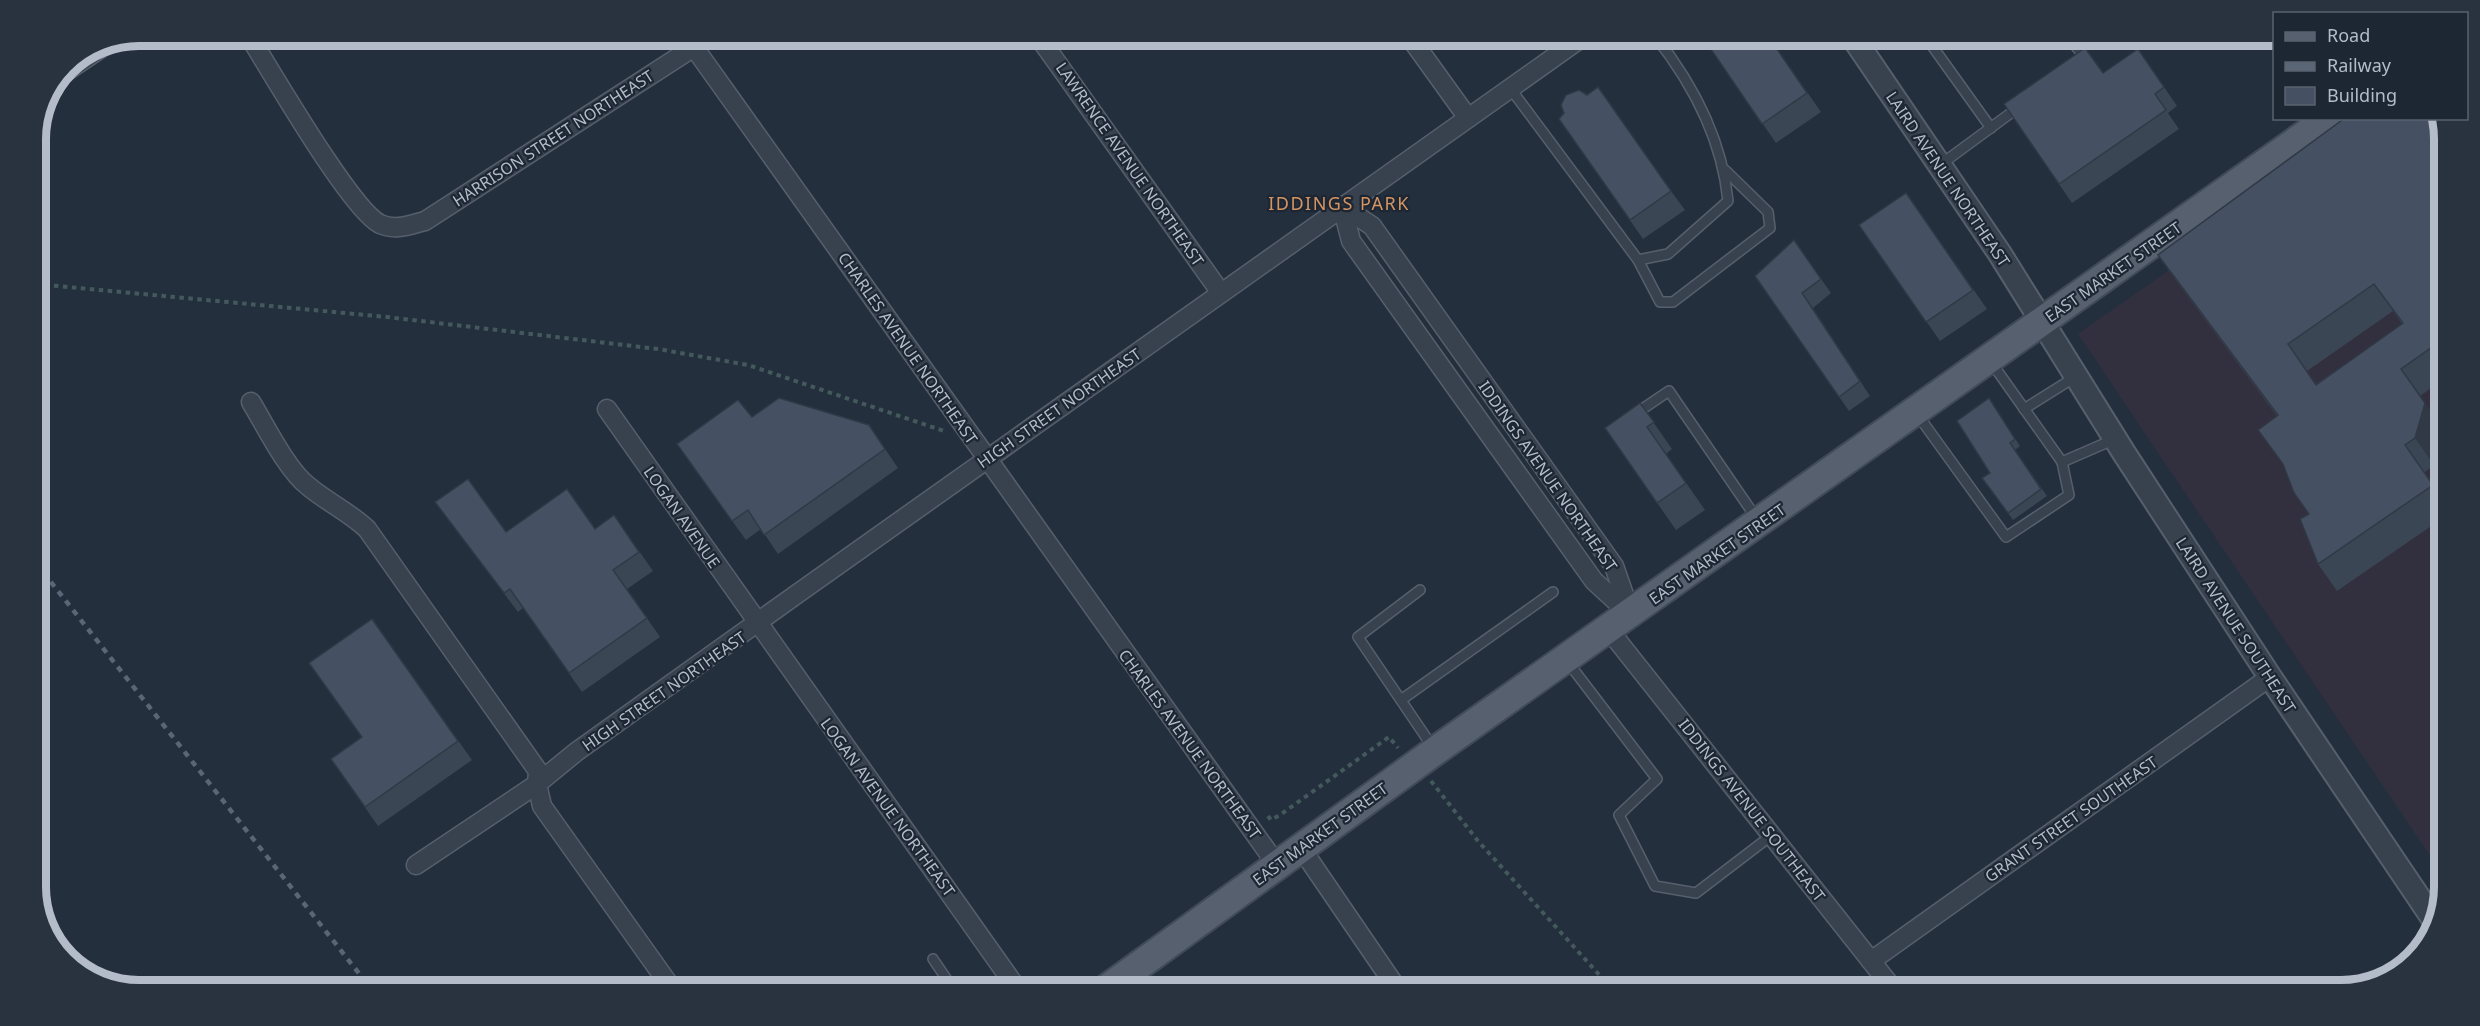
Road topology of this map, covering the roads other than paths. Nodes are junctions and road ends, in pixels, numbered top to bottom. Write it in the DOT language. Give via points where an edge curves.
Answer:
graph roads {
  1 [pos="255,46"];
  2 [pos="683,46"];
  3 [pos="694,46"];
  4 [pos="1045,46"];
  5 [pos="1416,46"];
  6 [pos="1570,46"];
  7 [pos="1661,46"];
  8 [pos="1859,46"];
  9 [pos="1932,46"];
  10 [pos="2076,46"];
  11 [pos="2076,65"];
  12 [pos="1510,88"];
  13 [pos="2028,100"];
  14 [pos="1467,118"];
  15 [pos="2326,120"];
  16 [pos="1991,128"];
  17 [pos="1940,165"];
  18 [pos="1725,171"];
  19 [pos="1342,206"];
  20 [pos="1638,260"];
  21 [pos="1221,292"];
  22 [pos="2042,323"];
  23 [pos="1989,360"];
  24 [pos="2076,376"];
  25 [pos="251,402"];
  26 [pos="607,409"];
  27 [pos="2024,410"];
  28 [pos="1916,412"];
  29 [pos="1623,423"];
  30 [pos="2115,439"];
  31 [pos="986,459"];
  32 [pos="2062,462"];
  33 [pos="1760,523"];
  34 [pos="1420,590"];
  35 [pos="1553,592"];
  36 [pos="1620,622"];
  37 [pos="757,625"];
  38 [pos="1566,660"];
  39 [pos="2270,677"];
  40 [pos="1401,700"];
  41 [pos="1436,751"];
  42 [pos="537,784"];
  43 [pos="1772,835"];
  44 [pos="1301,848"];
  45 [pos="416,865"];
  46 [pos="1277,865"];
  47 [pos="2429,913"];
  48 [pos="933,959"];
  49 [pos="1871,961"];
  50 [pos="666,980"];
  51 [pos="947,980"];
  52 [pos="1011,980"];
  53 [pos="1119,980"];
  54 [pos="1391,980"];
  55 [pos="1886,980"];
  1 -- 2 [label="street, HARRISON STREET NORTHEAST" via="351,196 370,217 390,227 425,221"];
  3 -- 31 [label="street, CHARLES AVENUE NORTHEAST"];
  4 -- 21 [label="street, LAWRENCE AVENUE NORTHEAST"];
  5 -- 14 [label="street"];
  6 -- 12 [label="street, HIGH STREET NORTHEAST"];
  7 -- 18 [label="lane" via="1705,114"];
  8 -- 17 [label="street, LAIRD AVENUE NORTHEAST"];
  9 -- 16 [label="lane"];
  10 -- 11 [label="lane" via="2085,58"];
  12 -- 14 [label="street, HIGH STREET NORTHEAST"];
  12 -- 20 [label="lane"];
  13 -- 16 [label="lane"];
  14 -- 19 [label="street, HIGH STREET NORTHEAST"];
  15 -- 22 [label="main road, EAST MARKET STREET"];
  16 -- 17 [label="lane"];
  17 -- 22 [label="street, LAIRD AVENUE NORTHEAST"];
  18 -- 20 [label="lane" via="1728,201 1668,254"];
  18 -- 20 [label="lane" via="1768,212 1770,228 1673,302 1660,302"];
  19 -- 21 [label="street, HIGH STREET NORTHEAST"];
  19 -- 36 [label="street, IDDINGS AVENUE NORTHEAST" via="1351,241"];
  19 -- 36 [label="street, IDDINGS AVENUE NORTHEAST" via="1372,226 1614,566"];
  21 -- 31 [label="street, HIGH STREET NORTHEAST"];
  22 -- 23 [label="main road, EAST MARKET STREET"];
  22 -- 24 [label="street, LAIRD AVENUE SOUTHEAST"];
  23 -- 27 [label="lane"];
  23 -- 28 [label="main road, EAST MARKET STREET"];
  24 -- 27 [label="lane"];
  24 -- 30 [label="street, LAIRD AVENUE SOUTHEAST"];
  25 -- 42 [label="street" via="306,485 368,530 538,771"];
  26 -- 37 [label="street, LOGAN AVENUE"];
  27 -- 32 [label="lane"];
  28 -- 32 [label="lane" via="2006,537 2069,495"];
  28 -- 33 [label="main road, EAST MARKET STREET"];
  29 -- 33 [label="lane" via="1669,391"];
  30 -- 32 [label="lane"];
  30 -- 39 [label="street, LAIRD AVENUE SOUTHEAST"];
  31 -- 37 [label="street, HIGH STREET NORTHEAST"];
  31 -- 46 [label="street, CHARLES AVENUE NORTHEAST"];
  33 -- 36 [label="main road, EAST MARKET STREET"];
  34 -- 40 [label="lane" via="1358,637"];
  35 -- 40 [label="lane"];
  36 -- 38 [label="main road, EAST MARKET STREET"];
  36 -- 43 [label="street, IDDINGS AVENUE SOUTHEAST"];
  37 -- 42 [label="street, HIGH STREET NORTHEAST" via="576,752"];
  37 -- 52 [label="street, LOGAN AVENUE NORTHEAST"];
  38 -- 41 [label="main road, EAST MARKET STREET"];
  38 -- 43 [label="lane" via="1657,779 1619,815 1655,886 1696,893"];
  39 -- 47 [label="street, LAIRD AVENUE SOUTHEAST"];
  39 -- 49 [label="street, GRANT STREET SOUTHEAST"];
  40 -- 41 [label="lane"];
  41 -- 44 [label="main road, EAST MARKET STREET"];
  42 -- 45 [label="street, HIGH STREET NORTHEAST"];
  42 -- 50 [label="street" via="542,806"];
  43 -- 49 [label="street, IDDINGS AVENUE SOUTHEAST"];
  44 -- 46 [label="main road, EAST MARKET STREET"];
  44 -- 54 [label="street"];
  46 -- 53 [label="main road, EAST MARKET STREET"];
  48 -- 51 [label="lane"];
  49 -- 55 [label="street, IDDINGS AVENUE SOUTHEAST"];
}
